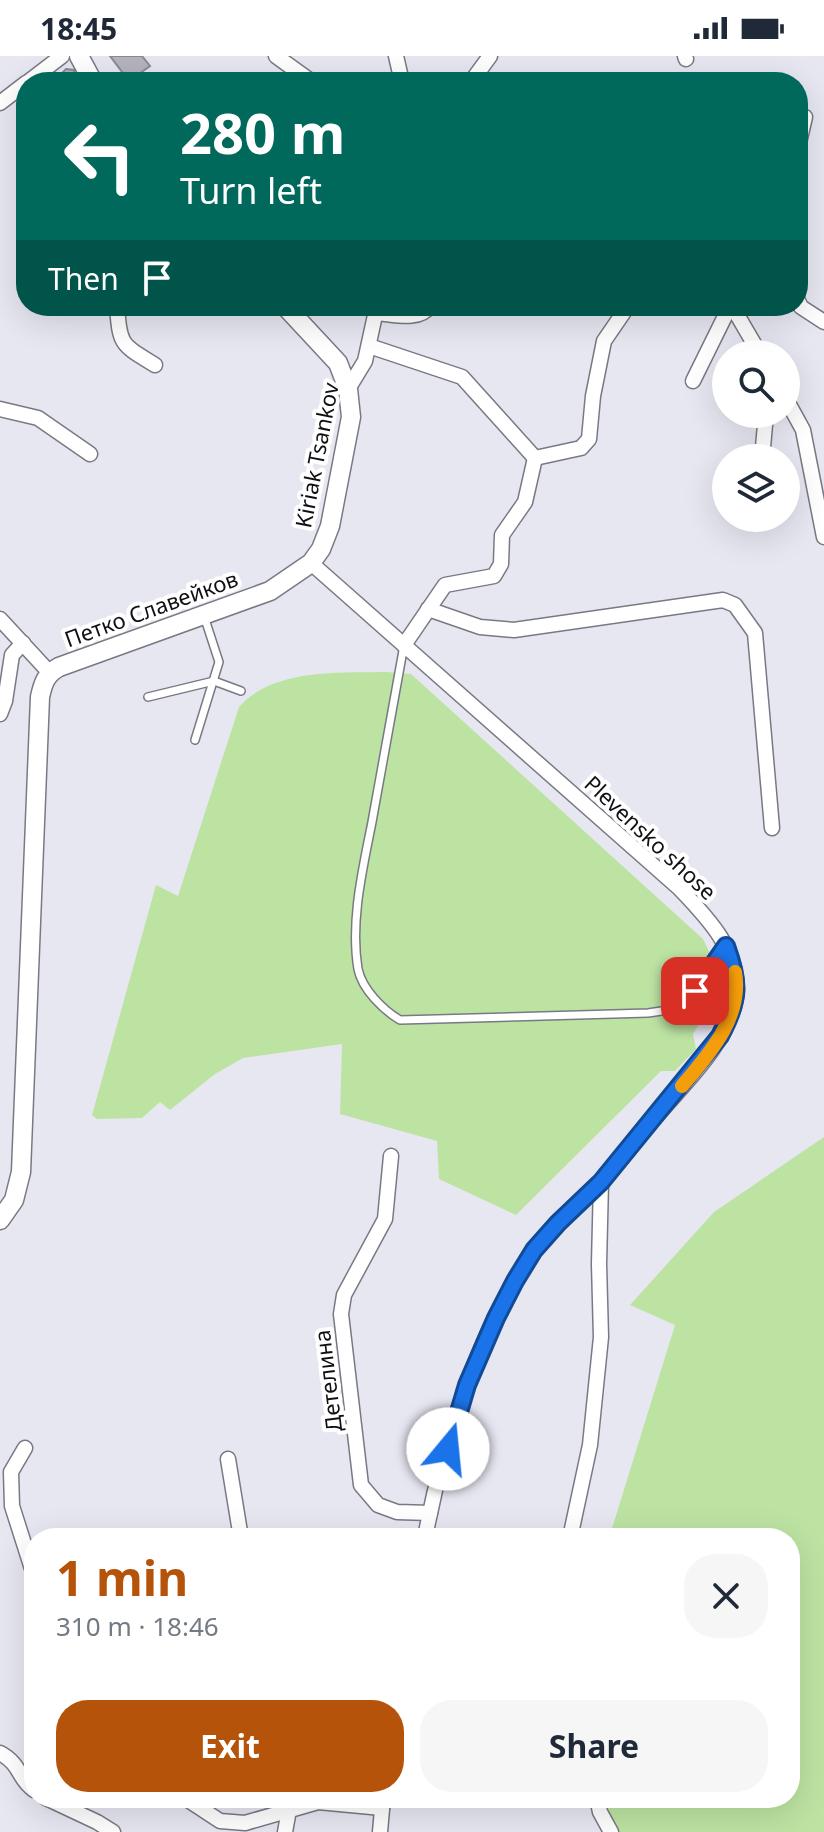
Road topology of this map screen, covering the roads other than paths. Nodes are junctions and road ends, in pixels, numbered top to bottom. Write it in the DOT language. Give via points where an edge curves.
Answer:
graph roads {
  1 [pos="62,56"];
  2 [pos="276,56"];
  3 [pos="41,72"];
  4 [pos="298,72"];
  5 [pos="118,316"];
  6 [pos="294,316"];
  7 [pos="375,316"];
  8 [pos="621,316"];
  9 [pos="726,316"];
  10 [pos="737,316"];
  11 [pos="752,340"];
  12 [pos="369,346"];
  13 [pos="155,365"];
  14 [pos="693,381"];
  15 [pos="348,389"];
  16 [pos="0,409"];
  17 [pos="800,425"];
  18 [pos="90,454"];
  19 [pos="535,458"];
  20 [pos="824,537"];
  21 [pos="311,563"];
  22 [pos="270,591"];
  23 [pos="428,609"];
  24 [pos="203,615"];
  25 [pos="0,619"];
  26 [pos="23,643"];
  27 [pos="404,645"];
  28 [pos="49,672"];
  29 [pos="214,681"];
  30 [pos="241,691"];
  31 [pos="148,697"];
  32 [pos="0,714"];
  33 [pos="195,740"];
  34 [pos="772,828"];
  35 [pos="726,946"];
  36 [pos="391,1156"];
  37 [pos="601,1182"];
  38 [pos="0,1220"];
  39 [pos="25,1448"];
  40 [pos="228,1459"];
  41 [pos="430,1513"];
  42 [pos="239,1528"];
  43 [pos="427,1528"];
  44 [pos="572,1528"];
  45 [pos="24,1544"];
  46 [pos="0,1753"];
  47 [pos="24,1779"];
  48 [pos="67,1808"];
  49 [pos="200,1808"];
  50 [pos="296,1808"];
  51 [pos="382,1808"];
  52 [pos="599,1808"];
  53 [pos="289,1810"];
  54 [pos="113,1832"];
  55 [pos="285,1832"];
  56 [pos="380,1832"];
  57 [pos="611,1832"];
  1 -- 3 [label="street"];
  2 -- 4 [label="street"];
  5 -- 13 [label="street" via="126,347"];
  6 -- 15 [label="street" via="338,363"];
  7 -- 12 [label="street, Kiriak Tsankov"];
  8 -- 19 [label="street" via="604,341 589,439 581,448"];
  9 -- 14 [label="street"];
  10 -- 11 [label="street"];
  12 -- 15 [label="street, Kiriak Tsankov"];
  12 -- 19 [label="street" via="462,377"];
  15 -- 21 [label="street, Kiriak Tsankov" via="351,417 330,526"];
  16 -- 18 [label="street" via="38,418"];
  17 -- 20 [label="street"];
  19 -- 23 [label="street" via="525,502 502,535 501,564 494,576 445,585"];
  21 -- 22 [label="street, Kiriak Tsankov"];
  21 -- 27 [label="street, Plevensko shose"];
  22 -- 24 [label="street, Петко Славейков"];
  23 -- 27 [label="street"];
  23 -- 34 [label="street" via="480,627 514,630 723,600 735,605 755,633"];
  24 -- 28 [label="street, Петко Славейков"];
  24 -- 29 [label="lane" via="219,662"];
  25 -- 26 [label="street"];
  26 -- 28 [label="street"];
  26 -- 32 [label="street" via="12,655"];
  27 -- 35 [label="street, Plevensko shose" via="679,888"];
  27 -- 35 [label="lane" via="357,925 358,970 388,1014 400,1020 675,1009 695,991"];
  28 -- 38 [label="street" via="40,697 21,1172 14,1200"];
  29 -- 30 [label="lane"];
  29 -- 31 [label="lane"];
  29 -- 33 [label="lane"];
  35 -- 37 [label="street, Plevensko shose" via="737,996 720,1036"];
  36 -- 41 [label="street, Детелина" via="385,1219 344,1295 341,1314 361,1485 378,1505 397,1512"];
  37 -- 41 [label="street, Plevensko shose" via="534,1250 515,1281 467,1385"];
  37 -- 44 [label="street" via="601,1337 590,1445"];
  39 -- 45 [label="street" via="11,1472 12,1506"];
  40 -- 42 [label="street"];
  41 -- 43 [label="street, Plevensko shose"];
  46 -- 47 [label="street" via="14,1761"];
  48 -- 54 [label="street"];
  49 -- 53 [label="street" via="220,1821 245,1823"];
  50 -- 53 [label="street"];
  51 -- 56 [label="street"];
  52 -- 57 [label="street"];
  53 -- 55 [label="street"];
}
